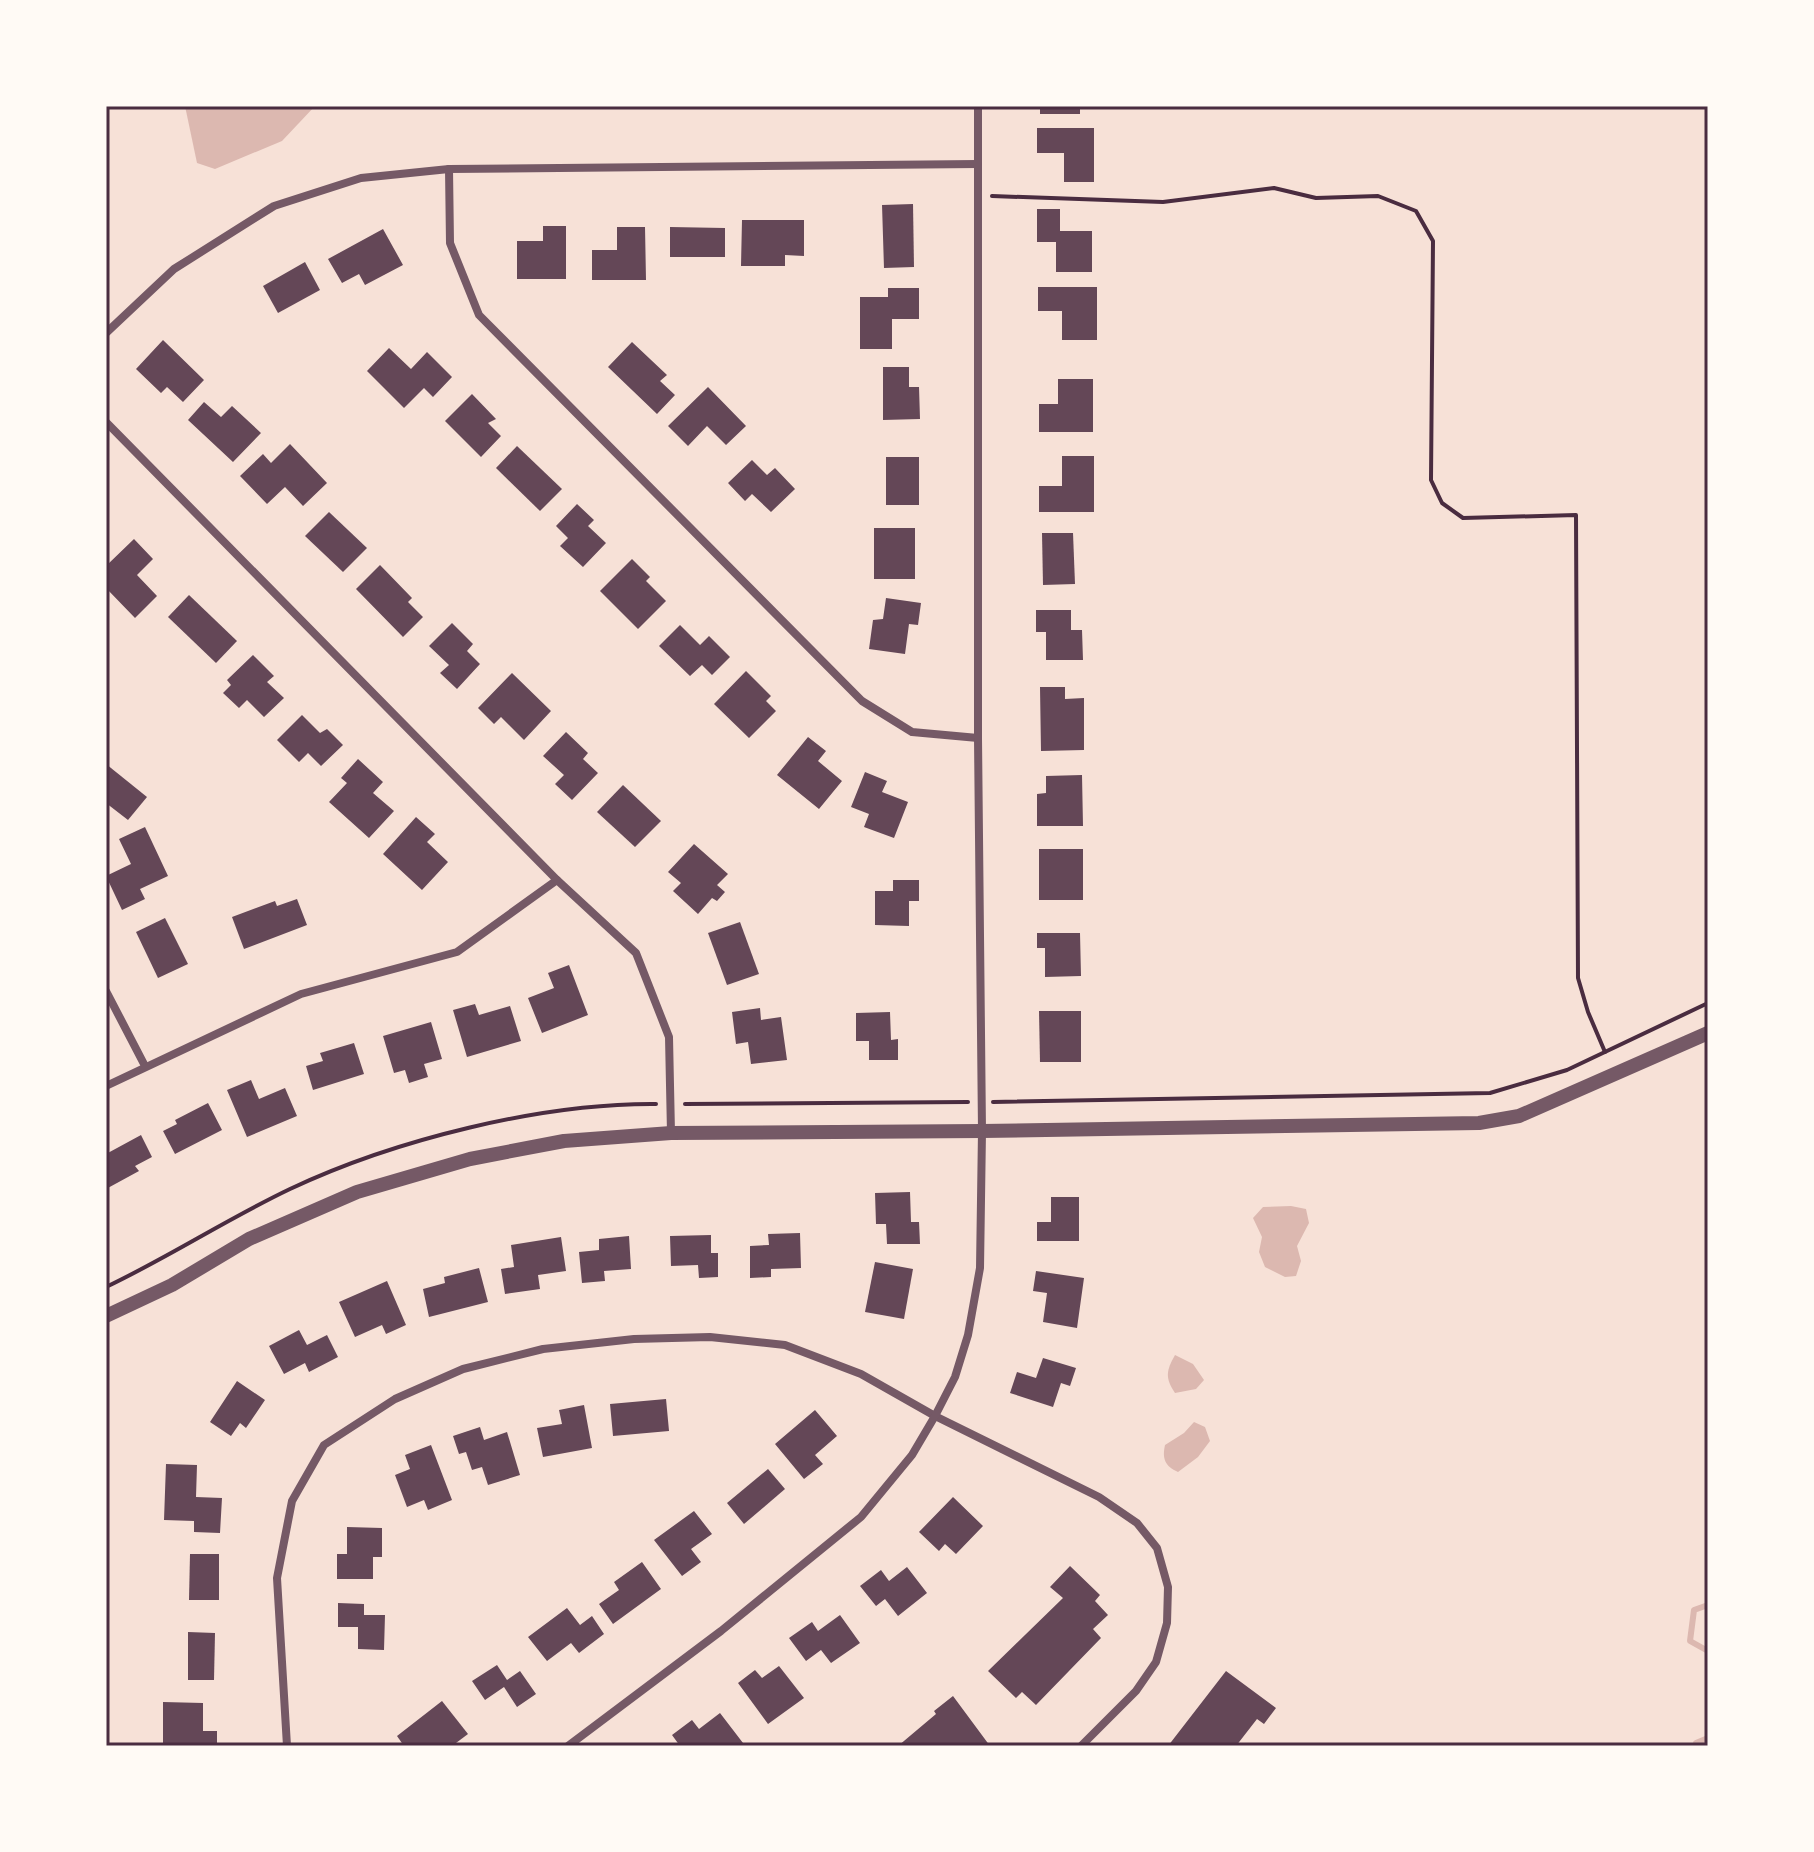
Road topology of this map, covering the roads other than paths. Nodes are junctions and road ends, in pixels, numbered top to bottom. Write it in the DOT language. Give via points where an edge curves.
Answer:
graph roads {
  1 [pos="978,106"];
  2 [pos="978,164"];
  3 [pos="449,169"];
  4 [pos="106,333"];
  5 [pos="106,422"];
  6 [pos="978,738"];
  7 [pos="557,880"];
  8 [pos="106,991"];
  9 [pos="1708,1033"];
  10 [pos="145,1066"];
  11 [pos="106,1086"];
  12 [pos="982,1131"];
  13 [pos="671,1133"];
  14 [pos="106,1316"];
  15 [pos="935,1416"];
  16 [pos="287,1746"];
  17 [pos="568,1746"];
  18 [pos="1081,1746"];
  1 -- 2 [label="street"];
  2 -- 3 [label="street"];
  2 -- 6 [label="street"];
  3 -- 4 [label="street" via="361,178 274,206 174,269"];
  3 -- 6 [label="street" via="450,243 479,315 862,701 912,732"];
  5 -- 7 [label="street"];
  6 -- 12 [label="street"];
  7 -- 10 [label="street" via="457,952 301,994"];
  7 -- 13 [label="street" via="636,953 669,1037"];
  8 -- 10 [label="street"];
  9 -- 12 [label="street" via="1519,1116 1479,1123"];
  10 -- 11 [label="street"];
  12 -- 13 [label="street"];
  12 -- 15 [label="street" via="980,1268 968,1335"];
  13 -- 14 [label="street" via="564,1141 470,1159 357,1192 249,1239"];
  15 -- 16 [label="street" via="861,1374 785,1345 710,1337 543,1349 463,1369 395,1399 324,1445 292,1501 277,1578"];
  15 -- 17 [label="street" via="912,1455 861,1517"];
  15 -- 18 [label="street" via="1099,1497 1137,1523 1157,1548 1168,1587 1167,1623 1156,1662 1136,1691"];
}
